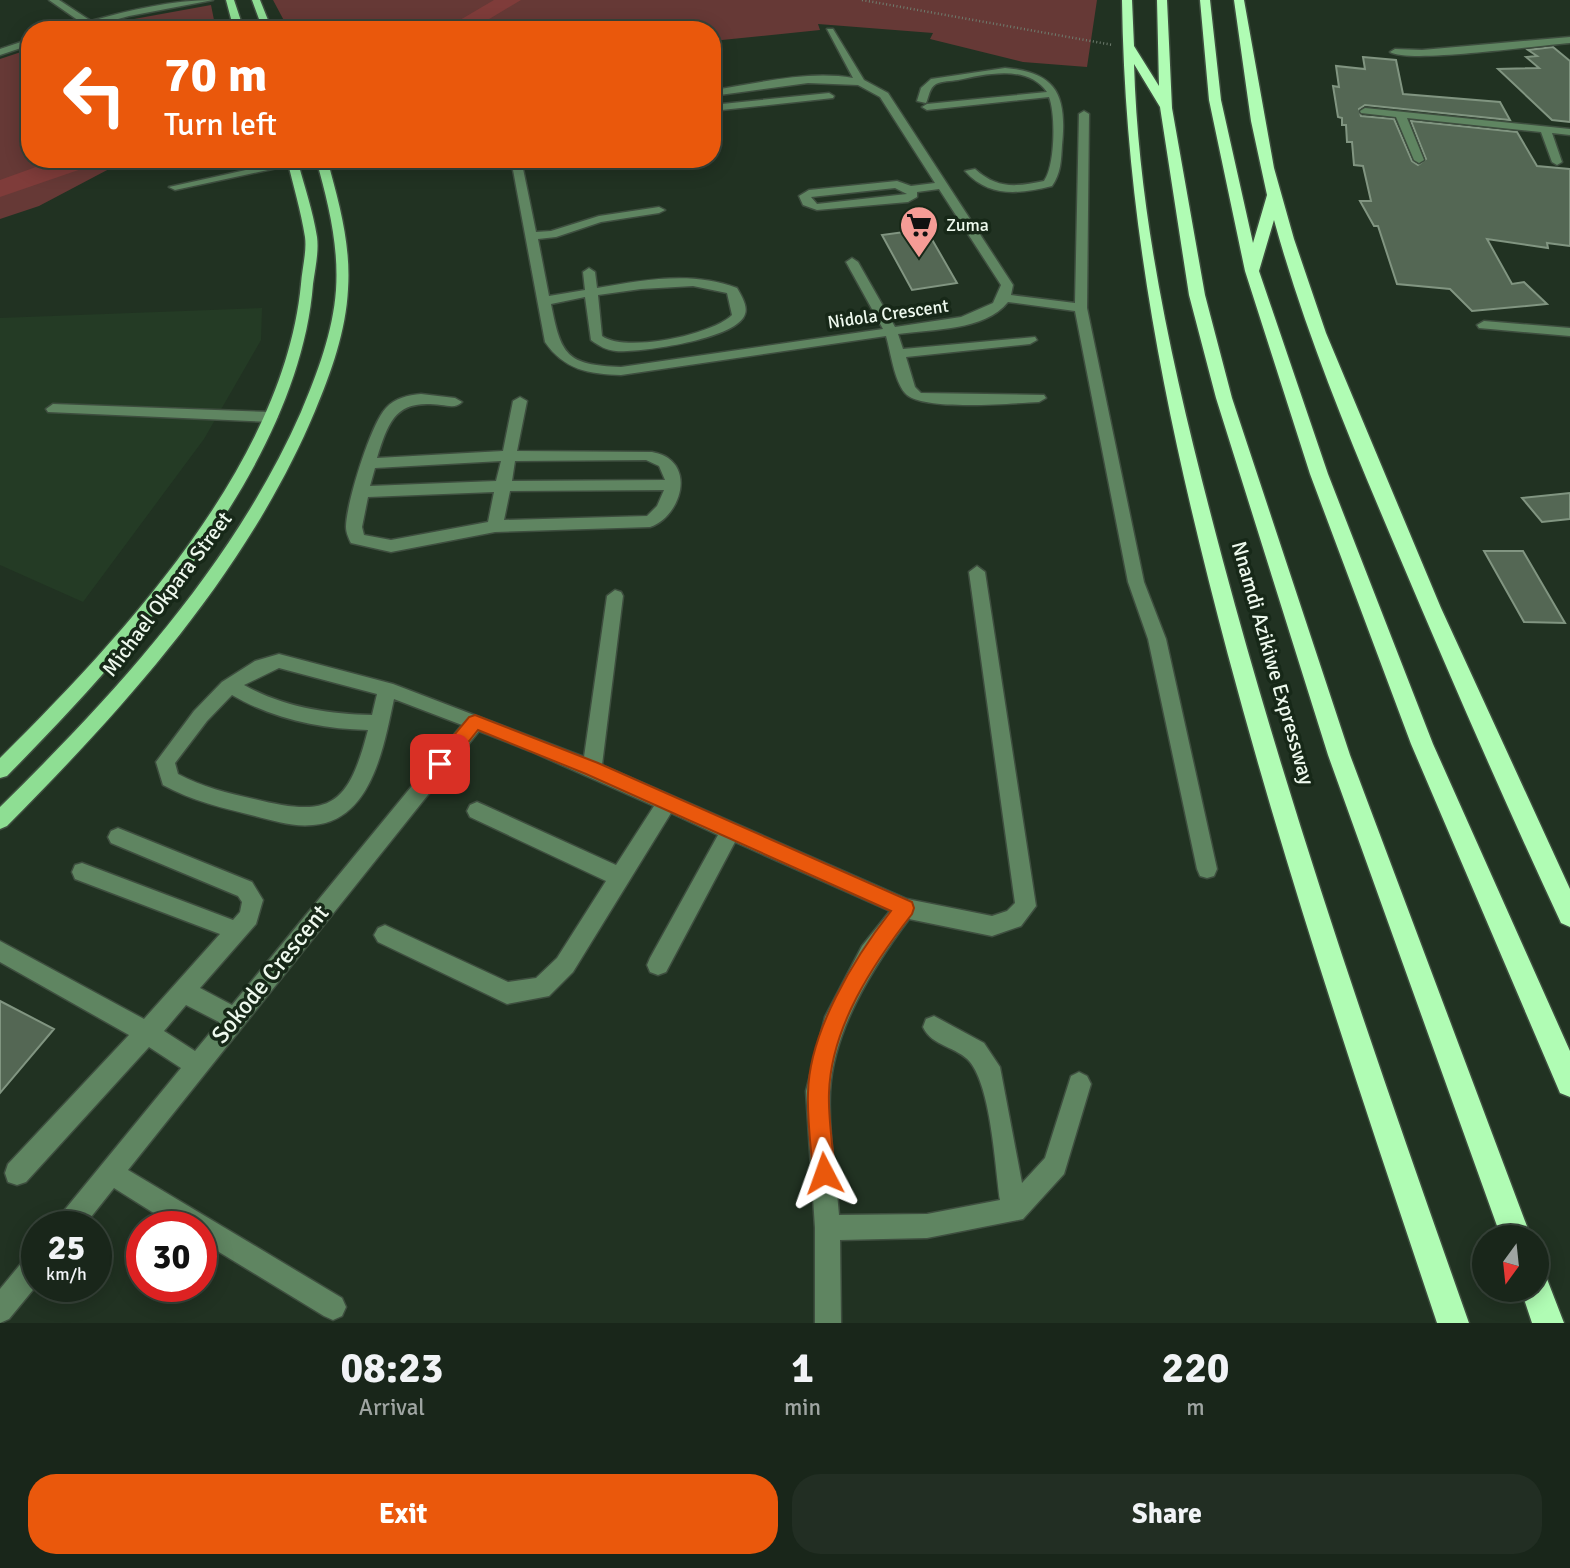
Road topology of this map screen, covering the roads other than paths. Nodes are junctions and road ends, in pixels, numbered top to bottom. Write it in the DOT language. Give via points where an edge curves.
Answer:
graph roads {
  1 [pos="53,0"];
  2 [pos="209,0"];
  3 [pos="230,0"];
  4 [pos="256,0"];
  5 [pos="1127,0"];
  6 [pos="1162,0"];
  7 [pos="1205,0"];
  8 [pos="1240,0"];
  9 [pos="86,21"];
  10 [pos="99,21"];
  11 [pos="236,21"];
  12 [pos="264,21"];
  13 [pos="830,31"];
  14 [pos="1570,40"];
  15 [pos="21,45"];
  16 [pos="1127,45"];
  17 [pos="0,52"];
  18 [pos="1395,52"];
  19 [pos="860,82"];
  20 [pos="778,86"];
  21 [pos="721,92"];
  22 [pos="1052,94"];
  23 [pos="829,96"];
  24 [pos="785,100"];
  25 [pos="721,107"];
  26 [pos="1166,108"];
  27 [pos="1364,111"];
  28 [pos="1084,114"];
  29 [pos="1400,115"];
  30 [pos="1545,129"];
  31 [pos="1570,132"];
  32 [pos="1419,160"];
  33 [pos="1557,162"];
  34 [pos="221,168"];
  35 [pos="253,168"];
  36 [pos="295,168"];
  37 [pos="324,168"];
  38 [pos="518,168"];
  39 [pos="971,171"];
  40 [pos="174,182"];
  41 [pos="943,185"];
  42 [pos="910,190"];
  43 [pos="1274,194"];
  44 [pos="178,200"];
  45 [pos="659,210"];
  46 [pos="531,236"];
  47 [pos="852,262"];
  48 [pos="1252,271"];
  49 [pos="590,272"];
  50 [pos="592,294"];
  51 [pos="1006,298"];
  52 [pos="544,301"];
  53 [pos="1081,308"];
  54 [pos="1484,325"];
  55 [pos="891,331"];
  56 [pos="1570,332"];
  57 [pos="1030,340"];
  58 [pos="898,354"];
  59 [pos="1039,398"];
  60 [pos="520,401"];
  61 [pos="455,402"];
  62 [pos="53,409"];
  63 [pos="271,417"];
  64 [pos="508,456"];
  65 [pos="370,463"];
  66 [pos="671,485"];
  67 [pos="503,486"];
  68 [pos="363,492"];
  69 [pos="495,526"];
  70 [pos="977,572"];
  71 [pos="615,596"];
  72 [pos="231,687"];
  73 [pos="387,689"];
  74 [pos="475,722"];
  75 [pos="379,723"];
  76 [pos="592,768"];
  77 [pos="0,770"];
  78 [pos="667,802"];
  79 [pos="477,811"];
  80 [pos="0,820"];
  81 [pos="731,830"];
  82 [pos="118,837"];
  83 [pos="1207,869"];
  84 [pos="82,872"];
  85 [pos="620,877"];
  86 [pos="905,908"];
  87 [pos="1570,915"];
  88 [pos="237,931"];
  89 [pos="385,935"];
  90 [pos="0,951"];
  91 [pos="658,965"];
  92 [pos="185,992"];
  93 [pos="234,1018"];
  94 [pos="934,1027"];
  95 [pos="147,1033"];
  96 [pos="197,1065"];
  97 [pos="1570,1083"];
  98 [pos="1079,1084"];
  99 [pos="17,1173"];
  100 [pos="111,1173"];
  101 [pos="1014,1210"];
  102 [pos="80,1211"];
  103 [pos="174,1211"];
  104 [pos="1510,1225"];
  105 [pos="828,1228"];
  106 [pos="217,1237"];
  107 [pos="21,1284"];
  108 [pos="1529,1302"];
  109 [pos="1540,1302"];
  110 [pos="333,1307"];
  111 [pos="0,1310"];
  112 [pos="828,1323"];
  113 [pos="1453,1323"];
  114 [pos="1534,1323"];
  115 [pos="1548,1323"];
  1 -- 9 [label="street"];
  2 -- 10 [label="street"];
  3 -- 11 [label="main road"];
  4 -- 12 [label="main road"];
  5 -- 16 [label="highway, Nnamdi Azikiwe Expressway"];
  6 -- 26 [label="highway, Nnamdi Azikiwe Expressway"];
  7 -- 48 [label="highway" via="1215,100"];
  8 -- 43 [label="highway" via="1252,101"];
  13 -- 19 [label="street"];
  14 -- 18 [label="street"];
  15 -- 17 [label="street"];
  16 -- 26 [label="highway"];
  16 -- 113 [label="highway, Nnamdi Azikiwe Expressway" via="1134,168 1151,295 1191,475 1264,750"];
  19 -- 20 [label="street"];
  19 -- 41 [label="street" via="884,95"];
  20 -- 21 [label="street"];
  20 -- 24 [label="street"];
  22 -- 22 [label="street" via="1036,74 1008,70 934,81 926,88 925,104"];
  22 -- 39 [label="street" via="1057,104 1054,175 1048,184 996,189 984,185"];
  23 -- 24 [label="street"];
  24 -- 25 [label="street"];
  26 -- 104 [label="highway, Nnamdi Azikiwe Expressway" via="1197,295 1224,398 1339,755"];
  27 -- 29 [label="street"];
  28 -- 53 [label="street"];
  29 -- 30 [label="street"];
  29 -- 32 [label="street"];
  30 -- 31 [label="street"];
  30 -- 33 [label="street"];
  34 -- 40 [label="street"];
  35 -- 40 [label="street"];
  36 -- 63 [label="main road, Michael Okpara Street" via="306,207 312,258 306,316"];
  37 -- 80 [label="main road, Michael Okpara Street" via="339,218 340,310 323,378 289,455 185,612 76,742"];
  38 -- 46 [label="street, Nidola Crescent"];
  40 -- 44 [label="street"];
  41 -- 42 [label="street"];
  41 -- 51 [label="street" via="1007,285"];
  42 -- 42 [label="street" via="897,184 805,196 809,205 817,207 908,198 913,195"];
  43 -- 48 [label="highway"];
  43 -- 87 [label="highway" via="1375,478 1494,756"];
  45 -- 46 [label="street"];
  46 -- 52 [label="street, Nidola Crescent"];
  47 -- 55 [label="street"];
  48 -- 97 [label="highway" via="1319,474 1422,744"];
  49 -- 50 [label="street"];
  50 -- 50 [label="street" via="596,337 615,347 710,333 728,326 740,312 733,290 707,281"];
  50 -- 52 [label="street"];
  51 -- 53 [label="street"];
  51 -- 55 [label="street, Nidola Crescent" via="996,309 963,321"];
  52 -- 55 [label="street, Nidola Crescent" via="558,352 575,365 592,370 621,371"];
  53 -- 83 [label="street" via="1136,582 1157,639"];
  54 -- 56 [label="street"];
  55 -- 58 [label="street"];
  57 -- 58 [label="street"];
  58 -- 59 [label="street" via="909,389 916,396"];
  60 -- 64 [label="street"];
  61 -- 65 [label="street" via="424,398 404,401 389,410"];
  62 -- 63 [label="street"];
  63 -- 77 [label="main road, Michael Okpara Street" via="250,462 157,597"];
  64 -- 65 [label="street"];
  64 -- 66 [label="street" via="647,455 663,461"];
  64 -- 67 [label="street"];
  65 -- 68 [label="street"];
  66 -- 67 [label="street"];
  66 -- 69 [label="street" via="670,504 650,521"];
  67 -- 68 [label="street"];
  67 -- 69 [label="street"];
  68 -- 69 [label="street" via="354,527 357,539 369,544 391,546"];
  70 -- 86 [label="street" via="1026,906 1014,919 992,926"];
  71 -- 76 [label="street"];
  72 -- 73 [label="street" via="265,664 279,662"];
  72 -- 75 [label="street" via="279,709 345,723"];
  72 -- 75 [label="street" via="197,718 165,762 170,779 191,792 295,817 323,816 345,802 366,771"];
  73 -- 74 [label="street"];
  73 -- 75 [label="street"];
  74 -- 76 [label="street"];
  74 -- 93 [label="street, Sokode Crescent"];
  76 -- 78 [label="street"];
  78 -- 81 [label="street"];
  78 -- 85 [label="street"];
  79 -- 85 [label="street"];
  81 -- 86 [label="street"];
  81 -- 91 [label="street"];
  82 -- 88 [label="street" via="245,889 253,900"];
  84 -- 88 [label="street"];
  85 -- 89 [label="street" via="565,965 541,988 506,993"];
  86 -- 105 [label="street" via="870,953 833,1025 818,1091"];
  88 -- 92 [label="street"];
  90 -- 95 [label="street"];
  92 -- 93 [label="street"];
  92 -- 95 [label="street"];
  93 -- 96 [label="street, Sokode Crescent"];
  94 -- 101 [label="street" via="976,1051 992,1074"];
  95 -- 96 [label="street"];
  95 -- 99 [label="street"];
  96 -- 100 [label="street, Sokode Crescent"];
  98 -- 101 [label="street" via="1055,1165"];
  100 -- 102 [label="street, Sokode Crescent"];
  100 -- 103 [label="street"];
  101 -- 105 [label="street" via="927,1226"];
  105 -- 112 [label="street"];
  106 -- 110 [label="street"];
  107 -- 111 [label="street"];
  108 -- 114 [label="highway"];
  109 -- 115 [label="highway"];
}
